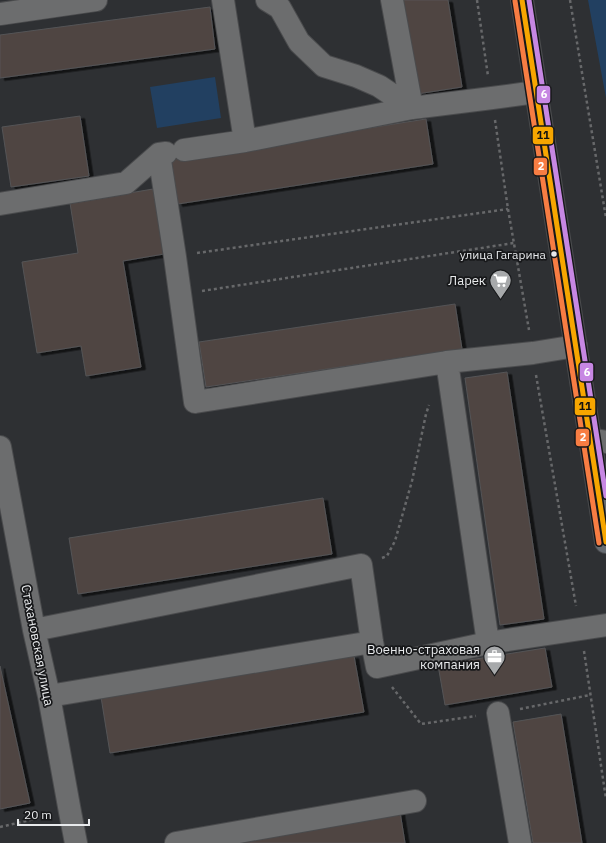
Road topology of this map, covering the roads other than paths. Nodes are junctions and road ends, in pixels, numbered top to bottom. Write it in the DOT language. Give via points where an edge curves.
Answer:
graph roads {
  1 [pos="96,0"];
  2 [pos="223,0"];
  3 [pos="267,0"];
  4 [pos="392,0"];
  5 [pos="522,0"];
  6 [pos="11,8"];
  7 [pos="536,92"];
  8 [pos="412,108"];
  9 [pos="245,141"];
  10 [pos="170,153"];
  11 [pos="0,204"];
  12 [pos="576,346"];
  13 [pos="447,362"];
  14 [pos="598,440"];
  15 [pos="0,447"];
  16 [pos="606,542"];
  17 [pos="606,625"];
  18 [pos="34,630"];
  19 [pos="372,642"];
  20 [pos="488,643"];
  21 [pos="49,696"];
  22 [pos="498,713"];
  23 [pos="415,801"];
  24 [pos="76,843"];
  25 [pos="176,843"];
  26 [pos="520,843"];
  1 -- 6 [label="street"];
  2 -- 9 [label="street"];
  3 -- 8 [label="street" via="280,8 299,42 324,66 379,86"];
  4 -- 8 [label="street"];
  5 -- 7 [label="main road"];
  7 -- 8 [label="street"];
  7 -- 12 [label="main road"];
  8 -- 9 [label="street"];
  9 -- 10 [label="street"];
  10 -- 11 [label="street" via="126,183"];
  10 -- 13 [label="street" via="175,257 195,402"];
  12 -- 13 [label="street"];
  12 -- 14 [label="main road"];
  13 -- 20 [label="street"];
  14 -- 16 [label="main road"];
  15 -- 18 [label="street, Стахановская улица"];
  17 -- 20 [label="street"];
  18 -- 19 [label="street" via="361,565"];
  18 -- 21 [label="street, Стахановская улица"];
  19 -- 20 [label="street" via="377,667"];
  19 -- 21 [label="street"];
  21 -- 24 [label="street, Стахановская улица"];
  22 -- 26 [label="street"];
  23 -- 25 [label="street"];
}
